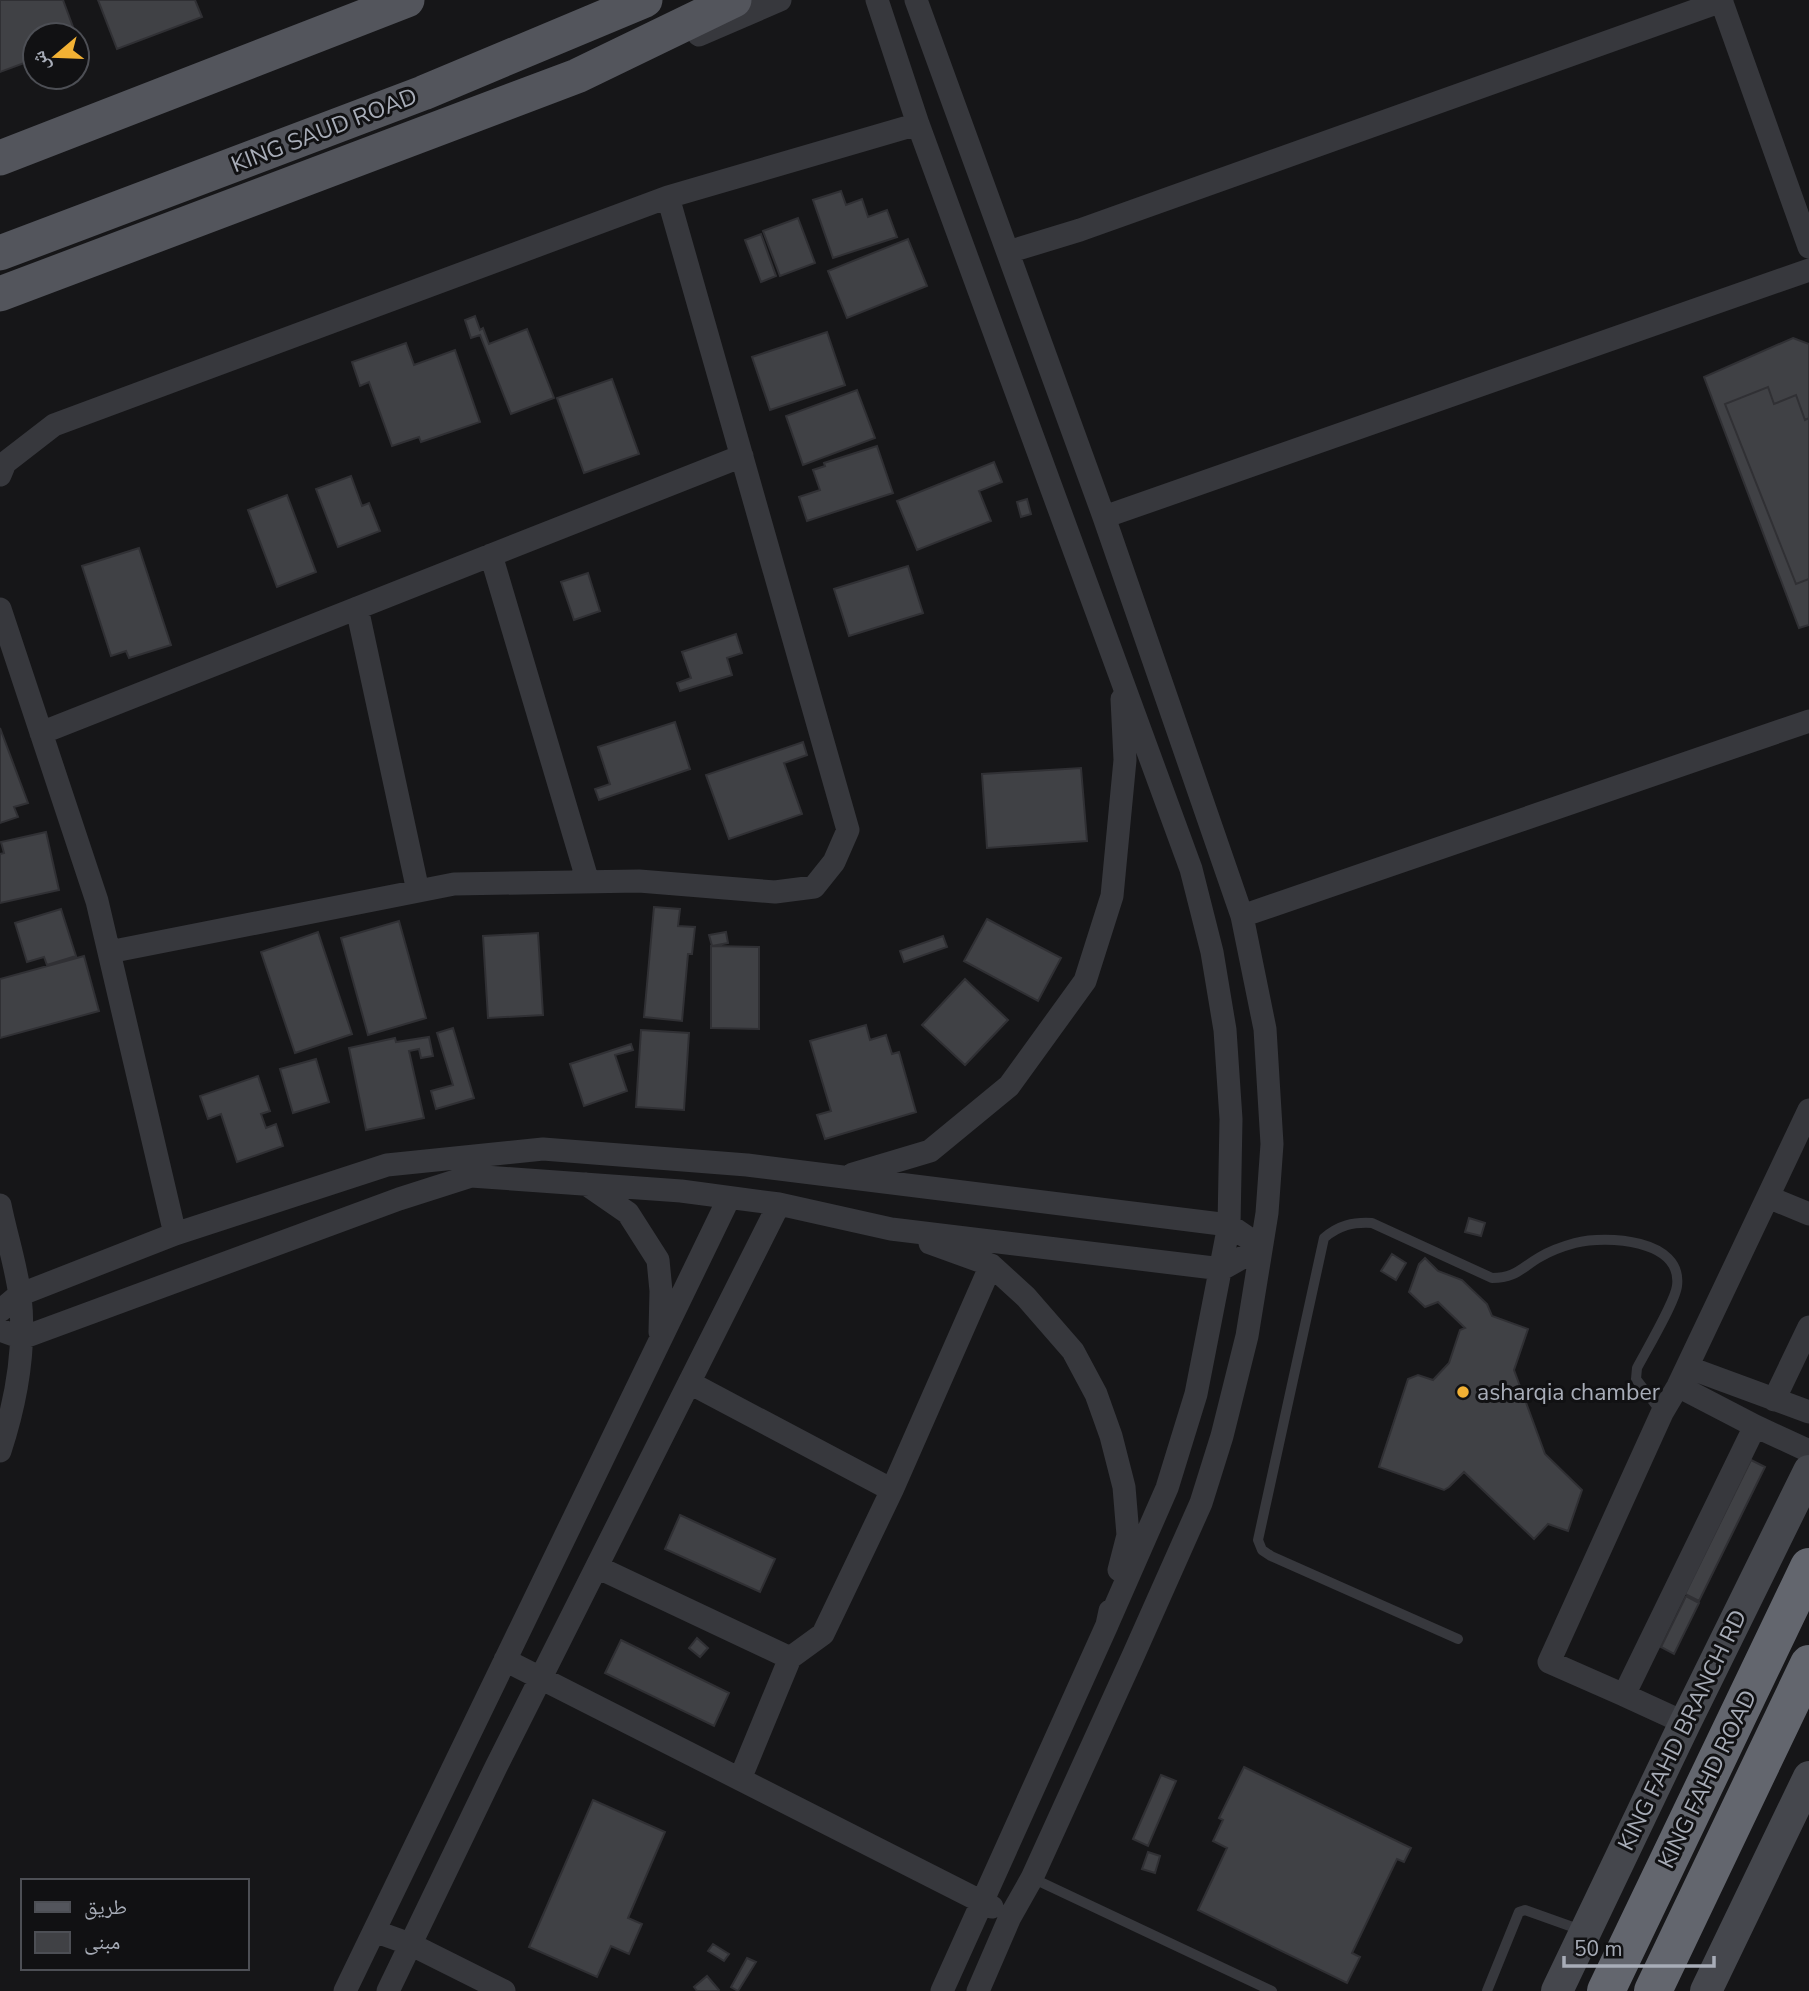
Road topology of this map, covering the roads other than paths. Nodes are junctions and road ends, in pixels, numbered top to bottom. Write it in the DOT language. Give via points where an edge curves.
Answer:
graph roads {
  1 [pos="407,0"];
  2 [pos="646,0"];
  3 [pos="734,0"];
  4 [pos="780,0"];
  5 [pos="863,0"];
  6 [pos="877,0"];
  7 [pos="918,0"];
  8 [pos="1722,0"];
  9 [pos="367,7"];
  10 [pos="890,42"];
  11 [pos="577,76"];
  12 [pos="918,124"];
  13 [pos="0,158"];
  14 [pos="668,197"];
  15 [pos="1809,247"];
  16 [pos="1009,252"];
  17 [pos="0,253"];
  18 [pos="1809,270"];
  19 [pos="0,294"];
  20 [pos="742,456"];
  21 [pos="0,474"];
  22 [pos="1104,517"];
  23 [pos="491,555"];
  24 [pos="357,608"];
  25 [pos="0,609"];
  26 [pos="1121,675"];
  27 [pos="1809,721"];
  28 [pos="41,733"];
  29 [pos="588,882"];
  30 [pos="418,891"];
  31 [pos="1242,916"];
  32 [pos="109,952"];
  33 [pos="1809,1110"];
  34 [pos="843,1177"];
  35 [pos="586,1184"];
  36 [pos="1768,1197"];
  37 [pos="729,1198"];
  38 [pos="0,1205"];
  39 [pos="779,1205"];
  40 [pos="1809,1214"];
  41 [pos="1229,1225"];
  42 [pos="891,1229"];
  43 [pos="175,1234"];
  44 [pos="1261,1247"];
  45 [pos="991,1265"];
  46 [pos="1222,1269"];
  47 [pos="19,1296"];
  48 [pos="0,1311"];
  49 [pos="1809,1326"];
  50 [pos="0,1330"];
  51 [pos="22,1338"];
  52 [pos="660,1340"];
  53 [pos="1683,1376"];
  54 [pos="690,1383"];
  55 [pos="1774,1401"];
  56 [pos="1809,1412"];
  57 [pos="1662,1413"];
  58 [pos="1755,1426"];
  59 [pos="0,1451"];
  60 [pos="1809,1451"];
  61 [pos="1809,1471"];
  62 [pos="892,1490"];
  63 [pos="597,1567"];
  64 [pos="1809,1567"];
  65 [pos="1107,1625"];
  66 [pos="1458,1639"];
  67 [pos="790,1658"];
  68 [pos="505,1660"];
  69 [pos="1809,1664"];
  70 [pos="541,1679"];
  71 [pos="1624,1695"];
  72 [pos="1685,1723"];
  73 [pos="740,1779"];
  74 [pos="1805,1797"];
  75 [pos="1032,1878"];
  76 [pos="981,1901"];
  77 [pos="1010,1917"];
  78 [pos="374,1931"];
  79 [pos="1586,1932"];
  80 [pos="410,1944"];
  81 [pos="357,1980"];
  82 [pos="345,1991"];
  83 [pos="388,1991"];
  84 [pos="505,1991"];
  85 [pos="942,1991"];
  86 [pos="978,1991"];
  87 [pos="1272,1991"];
  88 [pos="1488,1991"];
  89 [pos="1557,1991"];
  90 [pos="1606,1991"];
  91 [pos="1653,1991"];
  92 [pos="1706,1991"];
  1 -- 9 [label="main road"];
  2 -- 17 [label="main road, KING SAUD ROAD" via="423,93"];
  3 -- 11 [label="main road"];
  4 -- 11 [label="street" via="664,49"];
  5 -- 10 [label="street"];
  6 -- 10 [label="street"];
  7 -- 16 [label="street"];
  8 -- 15 [label="street"];
  8 -- 16 [label="street"];
  9 -- 13 [label="main road"];
  10 -- 12 [label="street"];
  11 -- 19 [label="main road"];
  12 -- 14 [label="street"];
  12 -- 26 [label="street"];
  14 -- 20 [label="street"];
  14 -- 21 [label="street" via="54,425 5,463"];
  16 -- 22 [label="street"];
  18 -- 22 [label="street"];
  20 -- 23 [label="street"];
  20 -- 29 [label="street" via="848,830 834,862 814,887 775,892 639,881"];
  22 -- 31 [label="street"];
  23 -- 24 [label="street"];
  23 -- 29 [label="street"];
  24 -- 28 [label="street"];
  24 -- 30 [label="street"];
  25 -- 28 [label="street"];
  26 -- 34 [label="street" via="1125,760 1112,896 1085,981 1009,1086 930,1151"];
  26 -- 41 [label="street" via="1191,869 1212,952 1225,1030 1231,1119"];
  27 -- 31 [label="street"];
  28 -- 32 [label="street" via="97,901"];
  29 -- 30 [label="street" via="454,884"];
  30 -- 32 [label="street"];
  31 -- 44 [label="street" via="1265,1029 1272,1144"];
  32 -- 43 [label="street"];
  33 -- 36 [label="street"];
  34 -- 41 [label="street"];
  34 -- 43 [label="street" via="543,1149 387,1165"];
  35 -- 37 [label="street"];
  35 -- 51 [label="street" via="471,1176"];
  35 -- 52 [label="street" via="628,1213 658,1260"];
  36 -- 40 [label="street"];
  36 -- 53 [label="street"];
  37 -- 39 [label="street"];
  37 -- 52 [label="street"];
  38 -- 47 [label="street"];
  39 -- 42 [label="street"];
  39 -- 54 [label="street"];
  41 -- 44 [label="street"];
  41 -- 46 [label="street"];
  42 -- 45 [label="street"];
  42 -- 46 [label="street"];
  43 -- 47 [label="street"];
  44 -- 46 [label="street"];
  44 -- 75 [label="street" via="1247,1336 1201,1503"];
  45 -- 62 [label="street"];
  45 -- 65 [label="street" via="1073,1351 1111,1436 1124,1487 1128,1535"];
  46 -- 65 [label="street" via="1196,1394 1167,1488"];
  47 -- 48 [label="street"];
  47 -- 51 [label="street"];
  49 -- 55 [label="street"];
  50 -- 51 [label="street"];
  51 -- 59 [label="street" via="17,1389"];
  52 -- 68 [label="street"];
  53 -- 55 [label="street"];
  53 -- 57 [label="street"];
  53 -- 58 [label="street"];
  54 -- 62 [label="street"];
  54 -- 63 [label="street"];
  55 -- 56 [label="street"];
  57 -- 66 [label="lane" via="1636,1379 1637,1368 1677,1290 1678,1273 1652,1247 1609,1238 1574,1243 1507,1278 1492,1278 1372,1223 1355,1222 1324,1238 1258,1540 1262,1550 1272,1556"];
  57 -- 71 [label="street" via="1549,1662"];
  58 -- 60 [label="street"];
  58 -- 71 [label="street"];
  61 -- 72 [label="main road, KING FAHD BRANCH RD"];
  62 -- 67 [label="street" via="823,1634"];
  63 -- 67 [label="street"];
  63 -- 70 [label="street"];
  64 -- 90 [label="highway, KING FAHD ROAD"];
  65 -- 76 [label="street"];
  67 -- 73 [label="street"];
  68 -- 70 [label="street"];
  68 -- 78 [label="street"];
  69 -- 91 [label="highway, KING FAHD ROAD"];
  70 -- 73 [label="street"];
  70 -- 80 [label="street"];
  71 -- 72 [label="street"];
  72 -- 79 [label="main road, KING FAHD BRANCH RD"];
  73 -- 76 [label="street"];
  74 -- 92 [label="main road"];
  75 -- 77 [label="street"];
  75 -- 87 [label="lane"];
  76 -- 77 [label="street"];
  76 -- 85 [label="street"];
  77 -- 86 [label="street"];
  78 -- 80 [label="street"];
  78 -- 81 [label="street"];
  79 -- 88 [label="lane" via="1520,1912"];
  79 -- 89 [label="main road, KING FAHD BRANCH RD"];
  80 -- 83 [label="street"];
  80 -- 84 [label="street"];
  81 -- 82 [label="street"];
}
